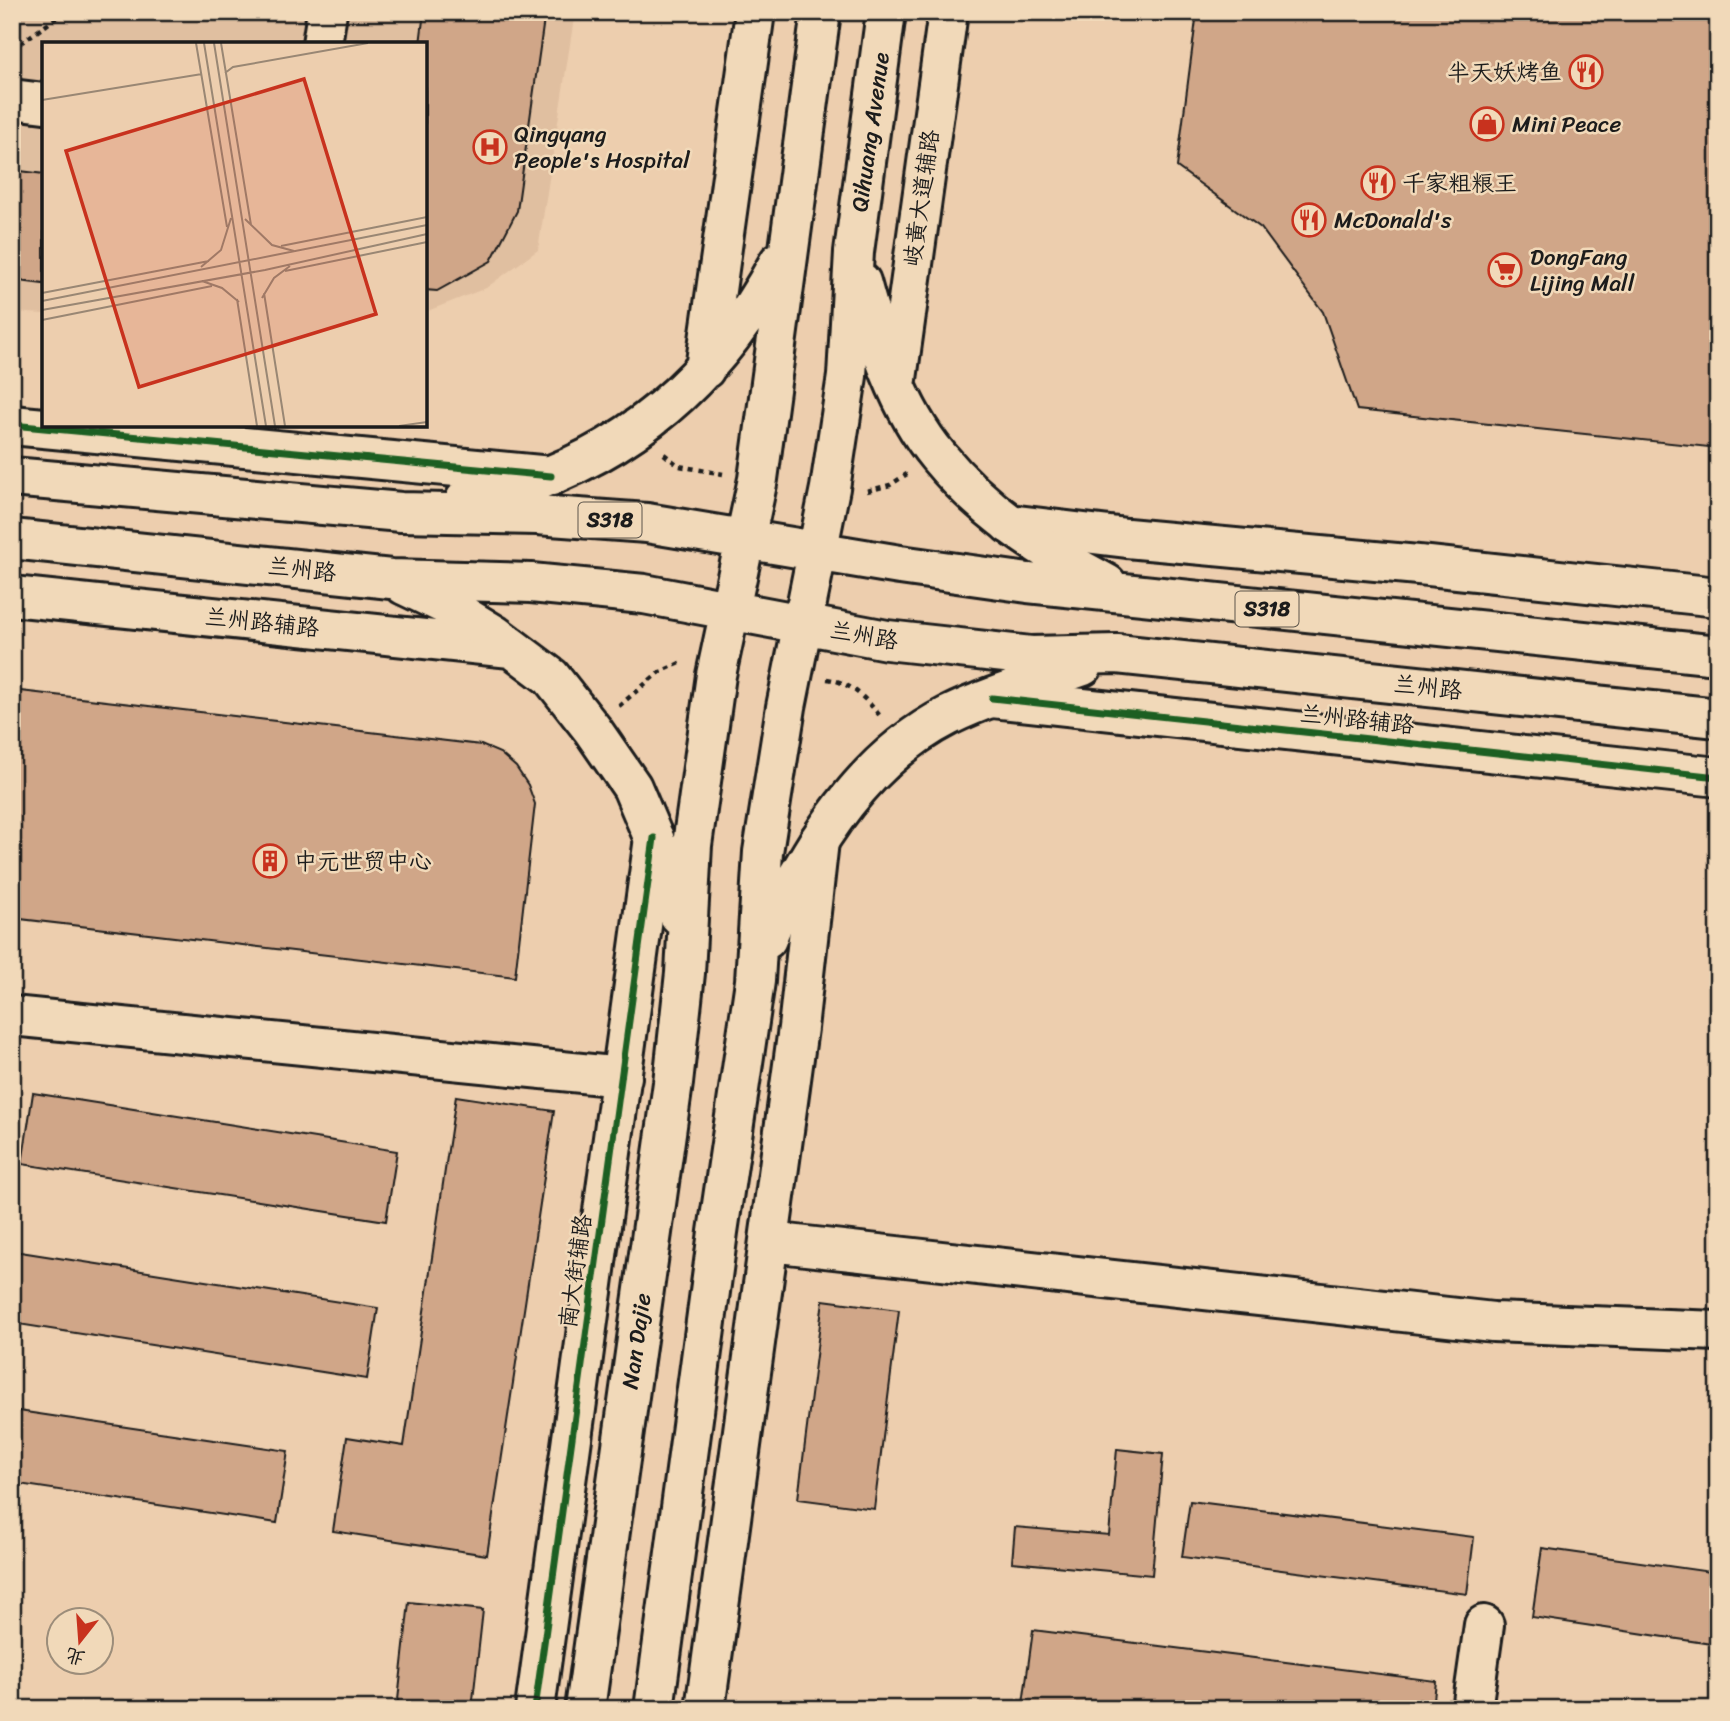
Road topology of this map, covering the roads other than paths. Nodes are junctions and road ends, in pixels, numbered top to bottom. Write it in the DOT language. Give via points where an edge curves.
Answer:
graph roads {
  1 [pos="327,12"];
  2 [pos="755,12"];
  3 [pos="821,12"];
  4 [pos="886,12"];
  5 [pos="948,12"];
  6 [pos="322,42"];
  7 [pos="12,99"];
  8 [pos="42,103"];
  9 [pos="788,245"];
  10 [pos="854,253"];
  11 [pos="705,369"];
  12 [pos="896,384"];
  13 [pos="12,425"];
  14 [pos="551,476"];
  15 [pos="12,477"];
  16 [pos="401,512"];
  17 [pos="1009,524"];
  18 [pos="12,539"];
  19 [pos="745,540"];
  20 [pos="817,551"];
  21 [pos="391,579"];
  22 [pos="1128,594"];
  23 [pos="12,596"];
  24 [pos="1718,597"];
  25 [pos="730,611"];
  26 [pos="802,624"];
  27 [pos="511,648"];
  28 [pos="1117,654"];
  29 [pos="1718,655"];
  30 [pos="992,698"];
  31 [pos="1718,718"];
  32 [pos="1718,777"];
  33 [pos="654,838"];
  34 [pos="819,841"];
  35 [pos="685,973"];
  36 [pos="755,981"];
  37 [pos="12,1016"];
  38 [pos="622,1077"];
  39 [pos="770,1242"];
  40 [pos="1718,1331"];
  41 [pos="1485,1625"];
  42 [pos="536,1709"];
  43 [pos="585,1709"];
  44 [pos="654,1709"];
  45 [pos="705,1709"];
  46 [pos="1472,1709"];
  1 -- 6 [label="main road"];
  2 -- 11 [label="main road"];
  3 -- 9 [label="main road"];
  4 -- 10 [label="main road, Qihuang Avenue"];
  5 -- 12 [label="main road, 岐黄大道辅路"];
  7 -- 8 [label="main road"];
  9 -- 11 [label="main road" via="738,330"];
  9 -- 19 [label="main road" via="758,479"];
  10 -- 12 [label="main road"];
  10 -- 20 [label="main road, Qihuang Avenue" via="847,376"];
  11 -- 14 [label="main road" via="634,431"];
  12 -- 17 [label="main road" via="937,455"];
  13 -- 14 [label="main road"];
  14 -- 16 [label="main road" via="488,496"];
  15 -- 16 [label="main road, S318"];
  16 -- 19 [label="main road, S318" via="647,523"];
  17 -- 22 [label="main road" via="1045,550"];
  17 -- 24 [label="main road"];
  18 -- 21 [label="main road, 兰州路"];
  19 -- 20 [label="main road, S318"];
  19 -- 25 [label="main road"];
  20 -- 22 [label="main road, S318"];
  20 -- 26 [label="main road, Qihuang Avenue"];
  21 -- 25 [label="main road, 兰州路" via="531,583 644,594"];
  21 -- 27 [label="main road" via="446,605"];
  22 -- 29 [label="main road, S318"];
  23 -- 27 [label="main road, 兰州路辅路"];
  25 -- 26 [label="main road, 兰州路"];
  25 -- 35 [label="main road" via="716,675 692,845"];
  26 -- 28 [label="main road, 兰州路" via="887,640 1031,656"];
  26 -- 36 [label="main road, Qihuang Avenue" via="764,852"];
  27 -- 33 [label="main road" via="551,677 592,729 632,787"];
  28 -- 30 [label="main road"];
  28 -- 31 [label="main road, 兰州路"];
  30 -- 32 [label="main road, 兰州路辅路"];
  30 -- 34 [label="main road" via="948,716 904,743 861,783"];
  33 -- 35 [label="main road" via="678,909"];
  33 -- 38 [label="main road, 南大街辅路"];
  34 -- 36 [label="main road" via="771,928"];
  34 -- 39 [label="main road"];
  35 -- 43 [label="main road, Nan Dajie"];
  36 -- 44 [label="main road"];
  37 -- 38 [label="main road"];
  38 -- 42 [label="main road, 南大街辅路"];
  39 -- 40 [label="main road" via="1493,1322"];
  39 -- 45 [label="main road"];
  41 -- 46 [label="main road"];
}
